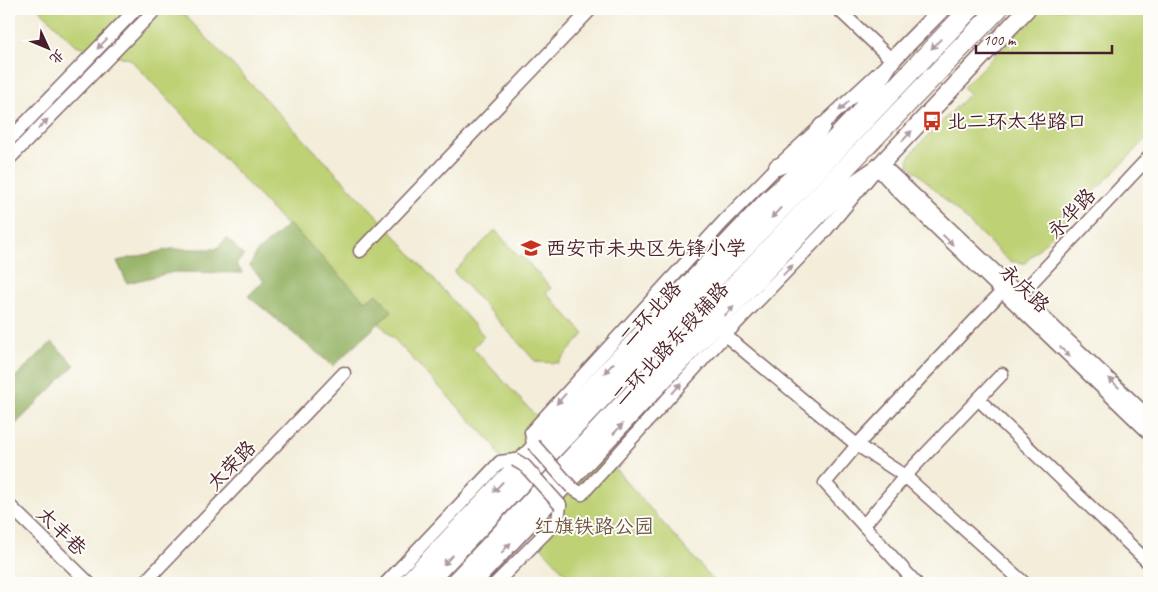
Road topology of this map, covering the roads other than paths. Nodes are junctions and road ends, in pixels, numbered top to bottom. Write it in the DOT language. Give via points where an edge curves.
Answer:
graph roads {
  1 [pos="136,9"];
  2 [pos="156,9"];
  3 [pos="591,9"];
  4 [pos="838,9"];
  5 [pos="942,9"];
  6 [pos="970,9"];
  7 [pos="998,9"];
  8 [pos="1027,9"];
  9 [pos="892,60"];
  10 [pos="859,112"];
  11 [pos="822,126"];
  12 [pos="850,134"];
  13 [pos="9,140"];
  14 [pos="827,146"];
  15 [pos="866,147"];
  16 [pos="805,156"];
  17 [pos="1149,156"];
  18 [pos="9,159"];
  19 [pos="879,165"];
  20 [pos="777,167"];
  21 [pos="793,177"];
  22 [pos="841,192"];
  23 [pos="789,228"];
  24 [pos="360,252"];
  25 [pos="1005,287"];
  26 [pos="1020,294"];
  27 [pos="726,335"];
  28 [pos="344,373"];
  29 [pos="1002,374"];
  30 [pos="978,399"];
  31 [pos="1149,417"];
  32 [pos="1149,433"];
  33 [pos="857,445"];
  34 [pos="905,476"];
  35 [pos="9,505"];
  36 [pos="864,525"];
  37 [pos="1149,563"];
  38 [pos="89,583"];
  39 [pos="144,583"];
  40 [pos="386,583"];
  41 [pos="406,583"];
  42 [pos="426,583"];
  43 [pos="456,583"];
  44 [pos="473,583"];
  45 [pos="496,583"];
  46 [pos="916,583"];
  47 [pos="1024,583"];
  1 -- 13 [label="street, one-way"];
  18 -- 2 [label="street, one-way"];
  3 -- 24 [label="street"];
  4 -- 9 [label="street"];
  5 -- 9 [label="main road, 二环北路东段辅路"];
  6 -- 12 [label="highway, 二环北路, one-way"];
  7 -- 15 [label="highway"];
  19 -- 8 [label="main road, 二环北路东段辅路, one-way"];
  9 -- 10 [label="main road, 二环北路东段辅路"];
  9 -- 11 [label="street, one-way"];
  10 -- 12 [label="highway"];
  10 -- 14 [label="main road, 二环北路东段辅路"];
  11 -- 16 [label="main road"];
  11 -- 20 [label="street"];
  12 -- 14 [label="highway"];
  12 -- 42 [label="highway, 二环北路, one-way"];
  14 -- 16 [label="main road"];
  14 -- 21 [label="main road, 二环北路东段辅路"];
  15 -- 22 [label="highway"];
  15 -- 23 [label="highway"];
  16 -- 20 [label="main road"];
  16 -- 21 [label="main road"];
  17 -- 26 [label="street, 永华路"];
  19 -- 22 [label="main road, 二环北路东段辅路"];
  19 -- 25 [label="street, 永庆路" via="897,190"];
  27 -- 19 [label="street, one-way" via="826,230"];
  20 -- 27 [label="street, one-way, bridge" via="531,432 533,444 572,488 582,494"];
  21 -- 41 [label="main road, 二环北路东段辅路, one-way" via="768,199"];
  22 -- 23 [label="highway"];
  44 -- 22 [label="main road, 二环北路东段辅路, one-way"];
  23 -- 43 [label="highway"];
  25 -- 26 [label="street, 永庆路"];
  25 -- 32 [label="street, 永庆路, one-way"];
  25 -- 33 [label="street"];
  31 -- 26 [label="street, 永庆路, one-way"];
  27 -- 33 [label="street"];
  28 -- 39 [label="street, 太荣路"];
  29 -- 30 [label="street"];
  30 -- 34 [label="street"];
  30 -- 37 [label="street"];
  33 -- 34 [label="street"];
  33 -- 36 [label="street" via="825,483"];
  34 -- 36 [label="street"];
  34 -- 47 [label="street"];
  35 -- 38 [label="street, 太丰巷"];
  36 -- 46 [label="street"];
  40 -- 45 [label="street, bridge" via="500,462 515,460 525,466 560,504 558,520"];
}
